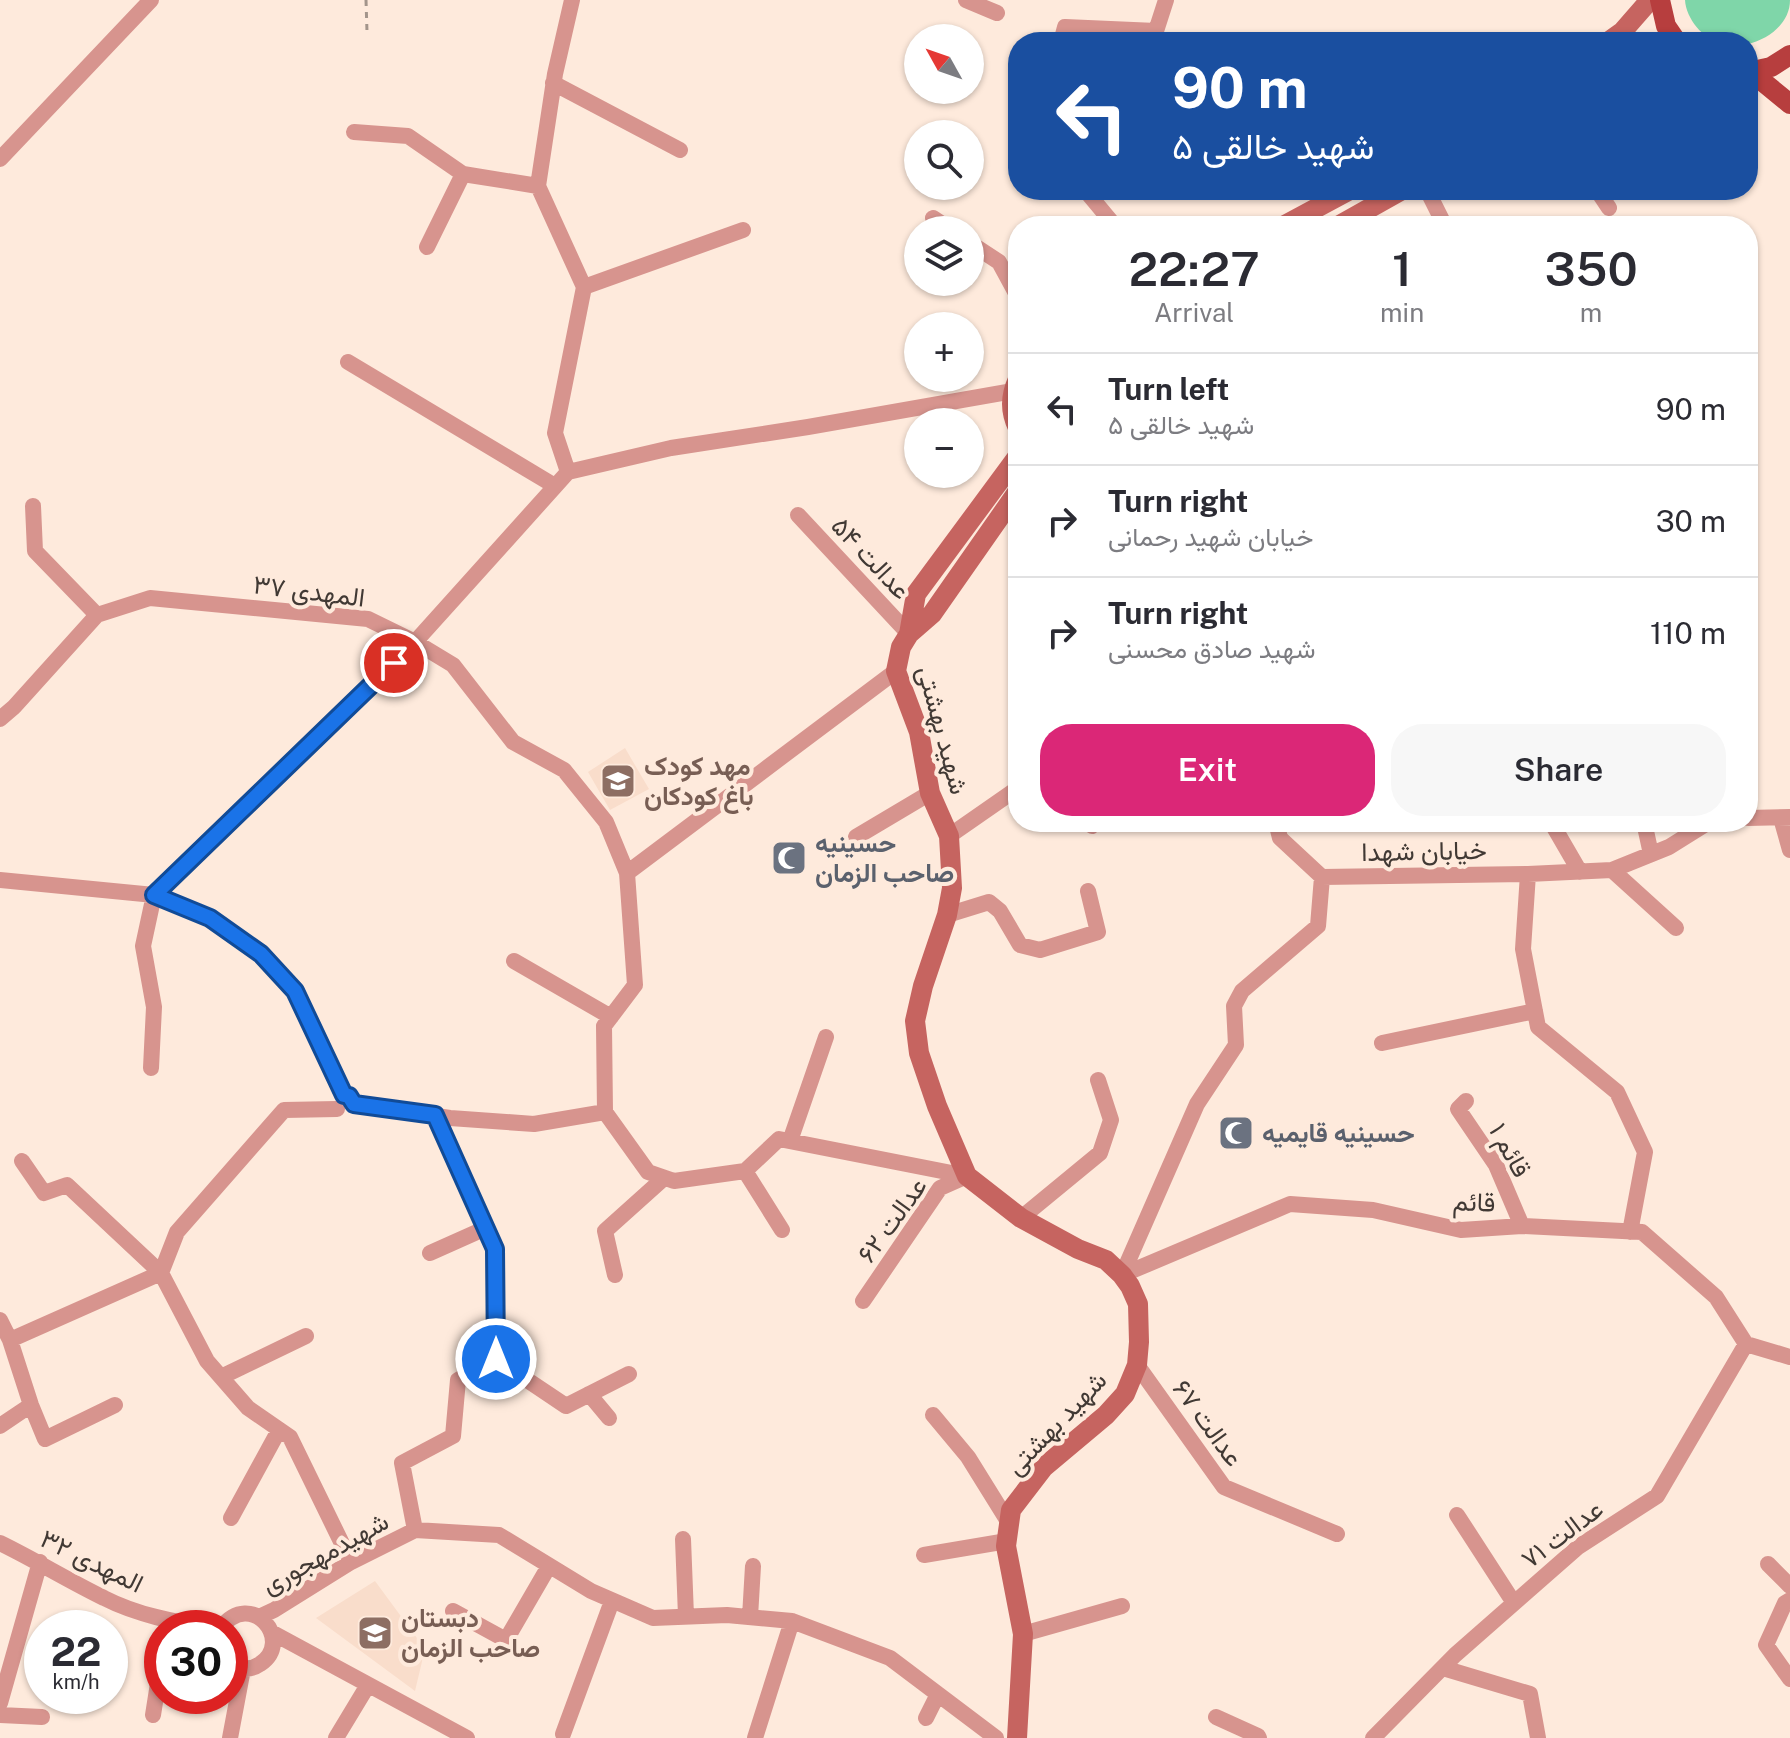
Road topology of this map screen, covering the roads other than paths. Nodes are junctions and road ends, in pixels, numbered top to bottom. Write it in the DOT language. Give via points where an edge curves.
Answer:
graph roads {
  1 [pos="151,0"];
  2 [pos="572,0"];
  3 [pos="966,0"];
  4 [pos="1166,0"];
  5 [pos="1650,0"];
  6 [pos="1660,0"];
  7 [pos="997,13"];
  8 [pos="1064,32"];
  9 [pos="1112,32"];
  10 [pos="1161,32"];
  11 [pos="1622,32"];
  12 [pos="1670,32"];
  13 [pos="1790,55"];
  14 [pos="1758,70"];
  15 [pos="1758,79"];
  16 [pos="553,83"];
  17 [pos="1790,104"];
  18 [pos="354,132"];
  19 [pos="680,150"];
  20 [pos="0,159"];
  21 [pos="463,174"];
  22 [pos="538,186"];
  23 [pos="1093,200"];
  24 [pos="1331,200"];
  25 [pos="1384,200"];
  26 [pos="1604,200"];
  27 [pos="1609,208"];
  28 [pos="1107,216"];
  29 [pos="1302,216"];
  30 [pos="1356,216"];
  31 [pos="743,230"];
  32 [pos="427,247"];
  33 [pos="984,252"];
  34 [pos="1008,279"];
  35 [pos="584,287"];
  36 [pos="348,362"];
  37 [pos="1008,386"];
  38 [pos="1008,470"];
  39 [pos="568,472"];
  40 [pos="555,486"];
  41 [pos="1008,505"];
  42 [pos="33,506"];
  43 [pos="798,515"];
  44 [pos="97,615"];
  45 [pos="909,634"];
  46 [pos="415,642"];
  47 [pos="896,671"];
  48 [pos="0,719"];
  49 [pos="930,793"];
  50 [pos="1008,795"];
  51 [pos="1785,817"];
  52 [pos="1758,818"];
  53 [pos="1278,832"];
  54 [pos="1557,832"];
  55 [pos="1646,832"];
  56 [pos="1693,832"];
  57 [pos="949,836"];
  58 [pos="856,837"];
  59 [pos="1790,850"];
  60 [pos="1651,854"];
  61 [pos="1612,870"];
  62 [pos="1580,872"];
  63 [pos="627,873"];
  64 [pos="1528,874"];
  65 [pos="1322,877"];
  66 [pos="0,880"];
  67 [pos="1088,891"];
  68 [pos="154,895"];
  69 [pos="947,915"];
  70 [pos="1676,928"];
  71 [pos="514,961"];
  72 [pos="1535,1011"];
  73 [pos="611,1017"];
  74 [pos="826,1037"];
  75 [pos="1382,1043"];
  76 [pos="151,1068"];
  77 [pos="1098,1080"];
  78 [pos="1466,1101"];
  79 [pos="345,1103"];
  80 [pos="605,1112"];
  81 [pos="435,1115"];
  82 [pos="790,1141"];
  83 [pos="22,1161"];
  84 [pos="745,1171"];
  85 [pos="967,1176"];
  86 [pos="664,1178"];
  87 [pos="1021,1218"];
  88 [pos="1522,1226"];
  89 [pos="486,1228"];
  90 [pos="782,1230"];
  91 [pos="1630,1232"];
  92 [pos="430,1253"];
  93 [pos="161,1273"];
  94 [pos="615,1275"];
  95 [pos="1122,1275"];
  96 [pos="863,1301"];
  97 [pos="1,1323"];
  98 [pos="306,1336"];
  99 [pos="10,1340"];
  100 [pos="1746,1344"];
  101 [pos="1790,1357"];
  102 [pos="496,1359"];
  103 [pos="1137,1365"];
  104 [pos="629,1374"];
  105 [pos="221,1377"];
  106 [pos="589,1394"];
  107 [pos="31,1405"];
  108 [pos="115,1405"];
  109 [pos="933,1415"];
  110 [pos="609,1418"];
  111 [pos="0,1426"];
  112 [pos="279,1430"];
  113 [pos="1457,1515"];
  114 [pos="231,1518"];
  115 [pos="415,1530"];
  116 [pos="1008,1532"];
  117 [pos="1337,1534"];
  118 [pos="683,1539"];
  119 [pos="0,1543"];
  120 [pos="924,1555"];
  121 [pos="40,1562"];
  122 [pos="351,1562"];
  123 [pos="1768,1564"];
  124 [pos="549,1566"];
  125 [pos="753,1566"];
  126 [pos="1790,1586"];
  127 [pos="1790,1600"];
  128 [pos="612,1601"];
  129 [pos="1514,1603"];
  130 [pos="1122,1606"];
  131 [pos="453,1611"];
  132 [pos="248,1613"];
  133 [pos="144,1615"];
  134 [pos="686,1616"];
  135 [pos="259,1617"];
  136 [pos="750,1617"];
  137 [pos="792,1621"];
  138 [pos="271,1632"];
  139 [pos="1023,1634"];
  140 [pos="248,1667"];
  141 [pos="1443,1668"];
  142 [pos="1790,1679"];
  143 [pos="368,1685"];
  144 [pos="938,1694"];
  145 [pos="0,1703"];
  146 [pos="232,1714"];
  147 [pos="0,1715"];
  148 [pos="42,1717"];
  149 [pos="1216,1717"];
  150 [pos="926,1718"];
  151 [pos="563,1734"];
  152 [pos="230,1738"];
  153 [pos="336,1738"];
  154 [pos="467,1738"];
  155 [pos="755,1738"];
  156 [pos="996,1738"];
  157 [pos="1017,1738"];
  158 [pos="1259,1738"];
  159 [pos="1373,1738"];
  160 [pos="1538,1738"];
  1 -- 20 [label="street"];
  2 -- 16 [label="street"];
  3 -- 7 [label="street"];
  4 -- 10 [label="street"];
  5 -- 11 [label="main road"];
  6 -- 12 [label="main road"];
  8 -- 9 [label="street" via="1065,27"];
  13 -- 14 [label="main road"];
  15 -- 17 [label="main road"];
  16 -- 19 [label="street"];
  16 -- 22 [label="street"];
  18 -- 21 [label="street" via="408,136"];
  21 -- 22 [label="street"];
  21 -- 32 [label="street"];
  22 -- 35 [label="street"];
  23 -- 28 [label="street"];
  24 -- 29 [label="main road"];
  25 -- 30 [label="main road"];
  26 -- 27 [label="street"];
  31 -- 35 [label="street"];
  33 -- 34 [label="street" via="999,262"];
  35 -- 39 [label="street" via="555,433"];
  36 -- 40 [label="street"];
  37 -- 39 [label="street"];
  38 -- 45 [label="main road, شهید بهشتی" via="916,594"];
  39 -- 40 [label="street"];
  40 -- 46 [label="street"];
  41 -- 45 [label="main road, شهید بهشتی" via="932,614"];
  42 -- 44 [label="street" via="35,551"];
  43 -- 45 [label="street, عدالت ۵۴"];
  44 -- 46 [label="street, المهدی ۳۷" via="150,598 368,619"];
  44 -- 48 [label="street"];
  45 -- 47 [label="main road, شهید بهشتی"];
  46 -- 63 [label="street, المهدی ۳۷" via="453,665 513,742 564,770 606,822"];
  46 -- 68 [label="street"];
  47 -- 49 [label="main road, شهید بهشتی" via="919,732"];
  47 -- 63 [label="street"];
  49 -- 57 [label="main road, شهید بهشتی"];
  49 -- 58 [label="street"];
  50 -- 57 [label="street"];
  51 -- 52 [label="street"];
  51 -- 59 [label="street"];
  53 -- 65 [label="street"];
  54 -- 62 [label="street"];
  55 -- 60 [label="street"];
  56 -- 60 [label="street, خیابان شهدا"];
  57 -- 69 [label="main road, شهید بهشتی" via="952,888"];
  60 -- 61 [label="street, خیابان شهدا"];
  61 -- 62 [label="street, خیابان شهدا"];
  61 -- 70 [label="street"];
  62 -- 64 [label="street, خیابان شهدا"];
  63 -- 73 [label="street, المهدی ۳۷" via="635,985"];
  64 -- 65 [label="street, خیابان شهدا"];
  64 -- 72 [label="street" via="1523,949"];
  65 -- 95 [label="street" via="1318,926 1242,991 1234,1006 1236,1045 1197,1104"];
  66 -- 68 [label="street"];
  67 -- 69 [label="street" via="1098,932 1040,950 1020,945 989,902"];
  68 -- 76 [label="street" via="143,946 154,1007"];
  68 -- 79 [label="street" via="210,918 261,954 295,991"];
  69 -- 85 [label="main road, شهید بهشتی" via="915,1021 919,1053"];
  71 -- 73 [label="street"];
  72 -- 75 [label="street"];
  72 -- 91 [label="street" via="1538,1027 1617,1092 1645,1152"];
  73 -- 80 [label="street" via="604,1026"];
  74 -- 82 [label="street"];
  77 -- 87 [label="street" via="1111,1120 1100,1153"];
  78 -- 88 [label="street, قائم ۱" via="1458,1109 1496,1165"];
  79 -- 81 [label="street"];
  79 -- 93 [label="street" via="284,1110 177,1232"];
  80 -- 81 [label="street" via="534,1124"];
  80 -- 86 [label="street" via="648,1172"];
  81 -- 89 [label="street"];
  82 -- 84 [label="street" via="779,1139"];
  82 -- 85 [label="street"];
  83 -- 93 [label="street" via="44,1193 67,1185"];
  84 -- 86 [label="street"];
  84 -- 90 [label="street"];
  85 -- 87 [label="main road, شهید بهشتی"];
  85 -- 96 [label="street, عدالت ۶۲" via="940,1188"];
  86 -- 94 [label="street" via="605,1231"];
  87 -- 95 [label="main road, شهید بهشتی" via="1106,1260"];
  88 -- 91 [label="street, قائم"];
  88 -- 95 [label="street, قائم" via="1461,1230 1373,1210 1290,1204"];
  89 -- 92 [label="street"];
  89 -- 102 [label="street" via="495,1249"];
  91 -- 100 [label="street, قائم" via="1642,1232 1716,1297"];
  93 -- 99 [label="street"];
  93 -- 105 [label="street" via="207,1361"];
  95 -- 103 [label="main road, شهید بهشتی" via="1138,1304"];
  97 -- 99 [label="street"];
  98 -- 105 [label="street"];
  99 -- 107 [label="street"];
  100 -- 101 [label="street"];
  100 -- 129 [label="street, عدالت ۷۱" via="1657,1496 1578,1547"];
  102 -- 106 [label="street" via="566,1406"];
  102 -- 115 [label="street" via="458,1380 453,1436 402,1463"];
  103 -- 116 [label="main road, شهید بهشتی" via="1125,1394 1106,1415 1044,1467 1011,1510"];
  103 -- 117 [label="street, عدالت ۶۷" via="1224,1487"];
  104 -- 106 [label="street"];
  105 -- 112 [label="street" via="248,1408"];
  106 -- 110 [label="street"];
  107 -- 108 [label="street" via="45,1439"];
  107 -- 111 [label="street"];
  109 -- 116 [label="street" via="968,1457"];
  112 -- 114 [label="street"];
  112 -- 122 [label="street" via="290,1437"];
  113 -- 129 [label="street"];
  115 -- 122 [label="street, شهیدمهجوری"];
  115 -- 124 [label="street" via="499,1535"];
  116 -- 120 [label="street"];
  116 -- 139 [label="main road"];
  118 -- 134 [label="street"];
  119 -- 121 [label="street, المهدی ۳۲"];
  121 -- 133 [label="street, المهدی ۳۲"];
  121 -- 145 [label="street"];
  122 -- 135 [label="street, شهیدمهجوری"];
  123 -- 126 [label="street"];
  124 -- 128 [label="street"];
  124 -- 131 [label="street" via="506,1640"];
  125 -- 136 [label="street"];
  127 -- 142 [label="street" via="1766,1645"];
  128 -- 134 [label="street" via="653,1618"];
  128 -- 151 [label="street"];
  129 -- 141 [label="street, عدالت ۷۱"];
  130 -- 139 [label="street"];
  132 -- 135 [label="street, شهیدمهجوری"];
  134 -- 136 [label="street"];
  135 -- 138 [label="street"];
  136 -- 137 [label="street"];
  137 -- 144 [label="street" via="890,1658"];
  137 -- 155 [label="street"];
  138 -- 140 [label="street" via="270,1653"];
  138 -- 143 [label="street"];
  139 -- 157 [label="main road"];
  141 -- 159 [label="street, عدالت ۷۱"];
  141 -- 160 [label="street" via="1530,1694"];
  143 -- 153 [label="street"];
  143 -- 154 [label="street"];
  144 -- 150 [label="street"];
  144 -- 156 [label="street"];
  146 -- 152 [label="street"];
  147 -- 148 [label="street"];
  149 -- 158 [label="street"];
}
